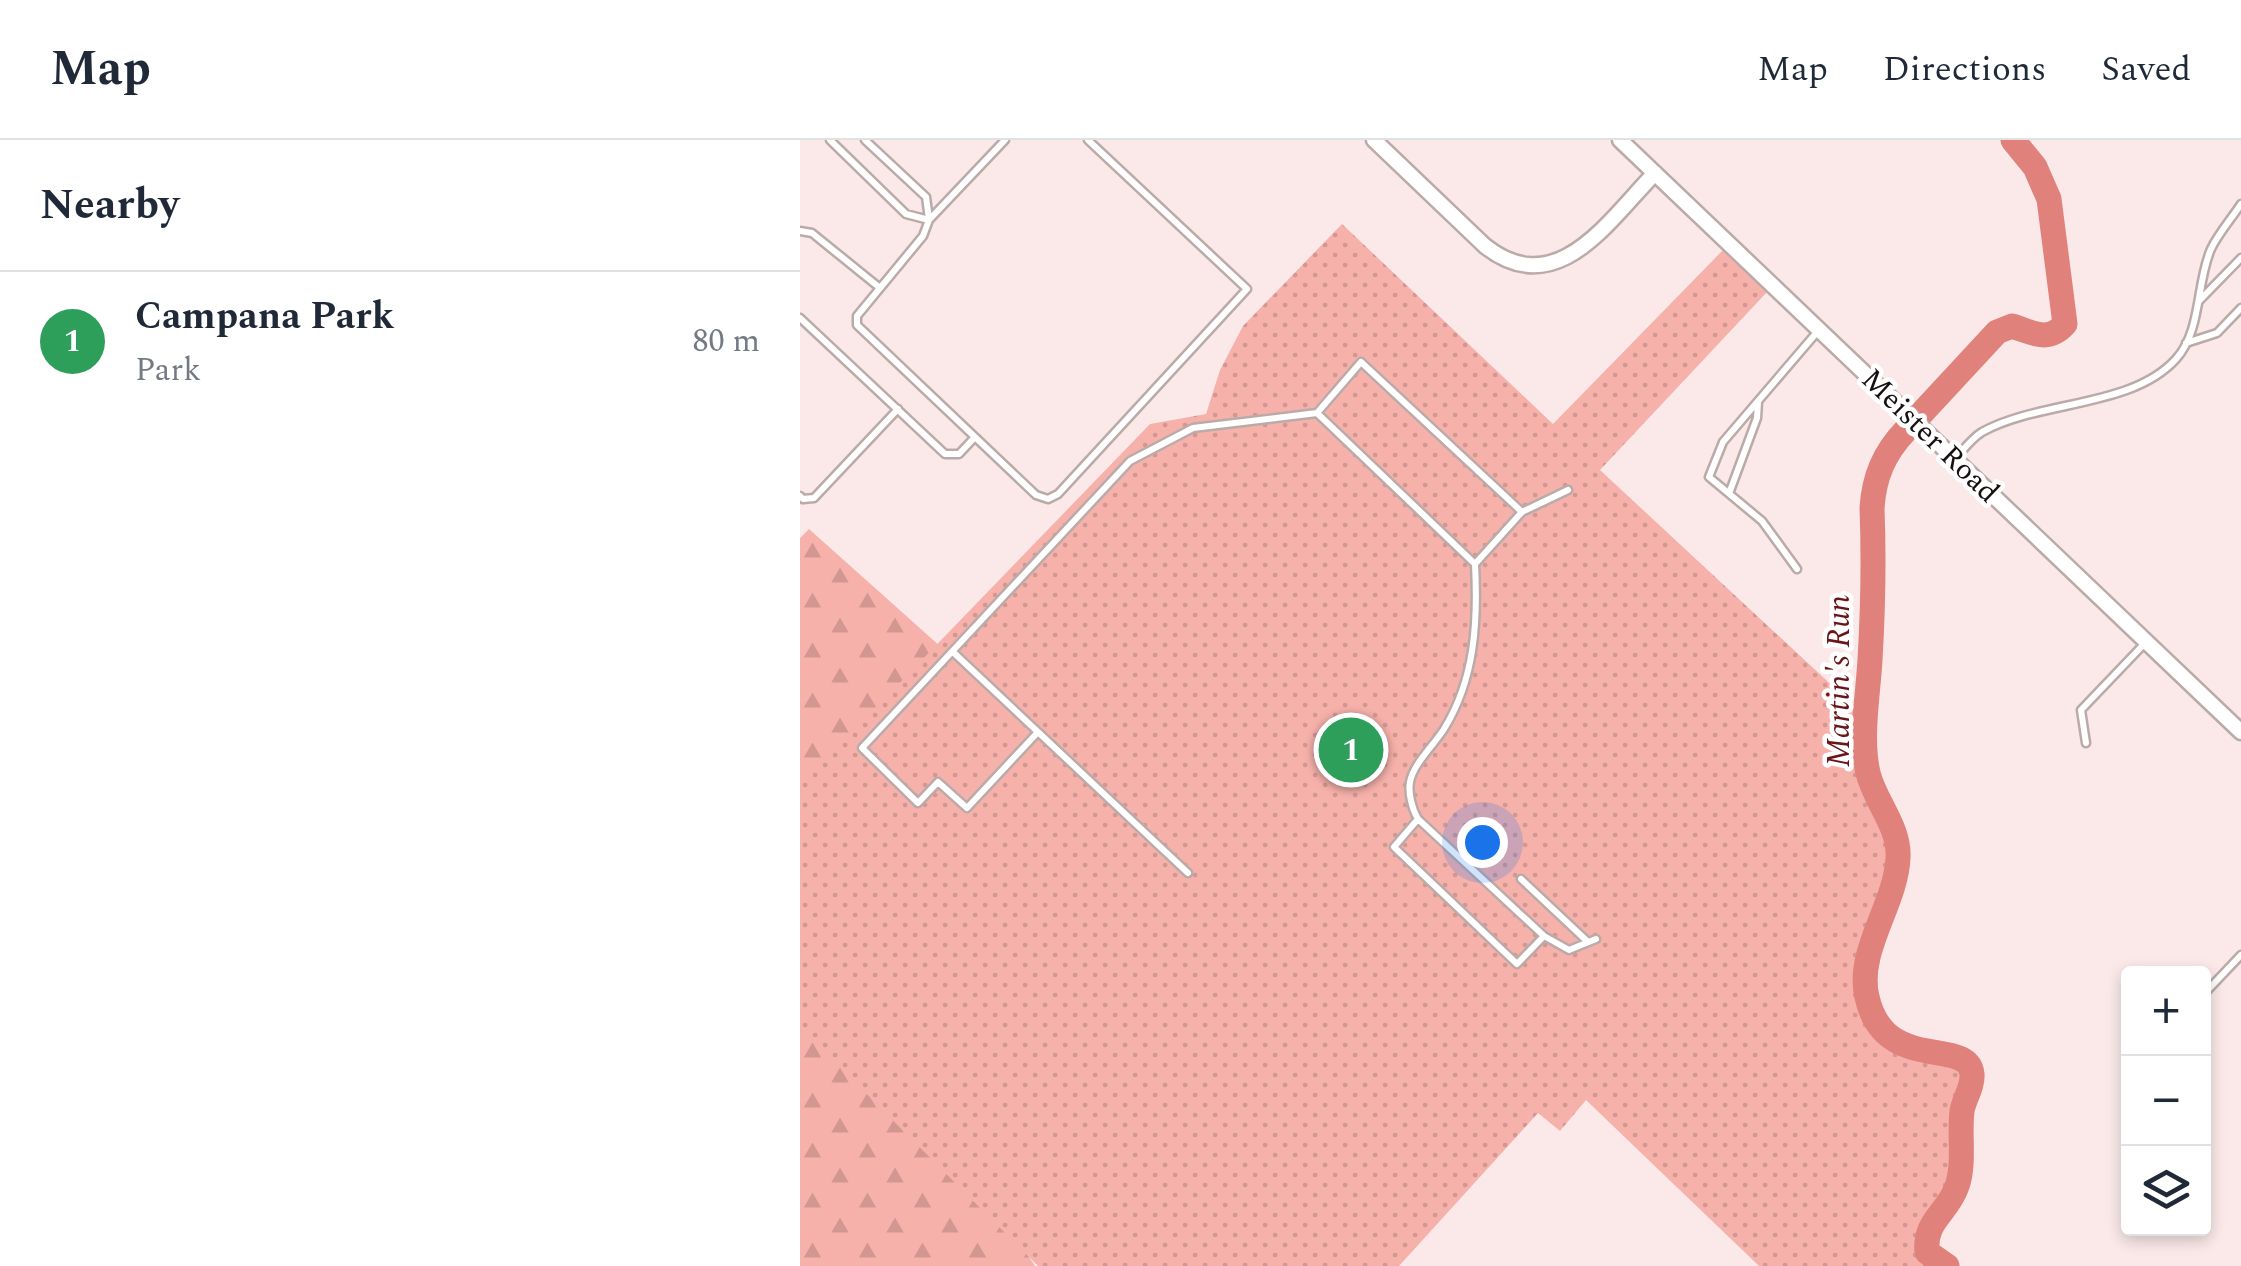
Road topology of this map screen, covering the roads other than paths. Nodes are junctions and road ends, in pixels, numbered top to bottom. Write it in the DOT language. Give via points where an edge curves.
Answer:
graph roads {
  1 [pos="830,140"];
  2 [pos="866,140"];
  3 [pos="1006,140"];
  4 [pos="1088,140"];
  5 [pos="1374,140"];
  6 [pos="1620,140"];
  7 [pos="1655,173"];
  8 [pos="2241,204"];
  9 [pos="930,220"];
  10 [pos="800,232"];
  11 [pos="2241,258"];
  12 [pos="880,288"];
  13 [pos="2198,302"];
  14 [pos="2241,308"];
  15 [pos="800,318"];
  16 [pos="1819,330"];
  17 [pos="2186,343"];
  18 [pos="1758,402"];
  19 [pos="898,409"];
  20 [pos="1317,413"];
  21 [pos="975,437"];
  22 [pos="1954,460"];
  23 [pos="1568,490"];
  24 [pos="1730,491"];
  25 [pos="800,496"];
  26 [pos="1522,512"];
  27 [pos="1475,564"];
  28 [pos="1797,570"];
  29 [pos="2146,642"];
  30 [pos="952,652"];
  31 [pos="1038,732"];
  32 [pos="2241,732"];
  33 [pos="2086,743"];
  34 [pos="1418,819"];
  35 [pos="1188,873"];
  36 [pos="1521,879"];
  37 [pos="1544,936"];
  38 [pos="2241,956"];
  39 [pos="2211,987"];
  1 -- 9 [label="lane" via="906,214"];
  2 -- 9 [label="lane" via="926,197"];
  3 -- 9 [label="lane"];
  4 -- 21 [label="lane" via="1247,289 1048,500"];
  5 -- 7 [label="street" via="1485,246 1524,265 1573,255"];
  6 -- 7 [label="street, Meister Road"];
  7 -- 16 [label="street, Meister Road"];
  8 -- 13 [label="lane" via="2211,250"];
  9 -- 12 [label="lane"];
  10 -- 12 [label="lane" via="812,233"];
  11 -- 13 [label="lane"];
  12 -- 21 [label="lane" via="857,324"];
  13 -- 17 [label="lane"];
  14 -- 17 [label="lane" via="2216,333"];
  15 -- 19 [label="lane"];
  16 -- 18 [label="lane"];
  16 -- 22 [label="street, Meister Road"];
  17 -- 22 [label="lane" via="2174,362 2130,390 2012,419 1978,434"];
  18 -- 24 [label="lane"];
  18 -- 24 [label="lane" via="1723,442 1709,477"];
  19 -- 21 [label="lane" via="946,454 959,454"];
  19 -- 25 [label="lane" via="814,498"];
  20 -- 26 [label="lane" via="1361,362"];
  20 -- 27 [label="lane"];
  20 -- 30 [label="lane" via="1193,428 1130,461"];
  22 -- 29 [label="street, Meister Road"];
  23 -- 26 [label="lane"];
  24 -- 28 [label="lane" via="1762,520"];
  26 -- 27 [label="lane"];
  27 -- 34 [label="lane" via="1468,675 1410,781"];
  29 -- 32 [label="street, Meister Road"];
  29 -- 33 [label="lane" via="2080,710"];
  30 -- 31 [label="lane"];
  30 -- 31 [label="lane" via="862,748 918,803 938,782 967,808"];
  31 -- 35 [label="lane"];
  34 -- 37 [label="lane"];
  34 -- 37 [label="lane" via="1394,847 1517,964"];
  36 -- 37 [label="lane" via="1592,941 1569,950"];
  38 -- 39 [label="lane"];
}
